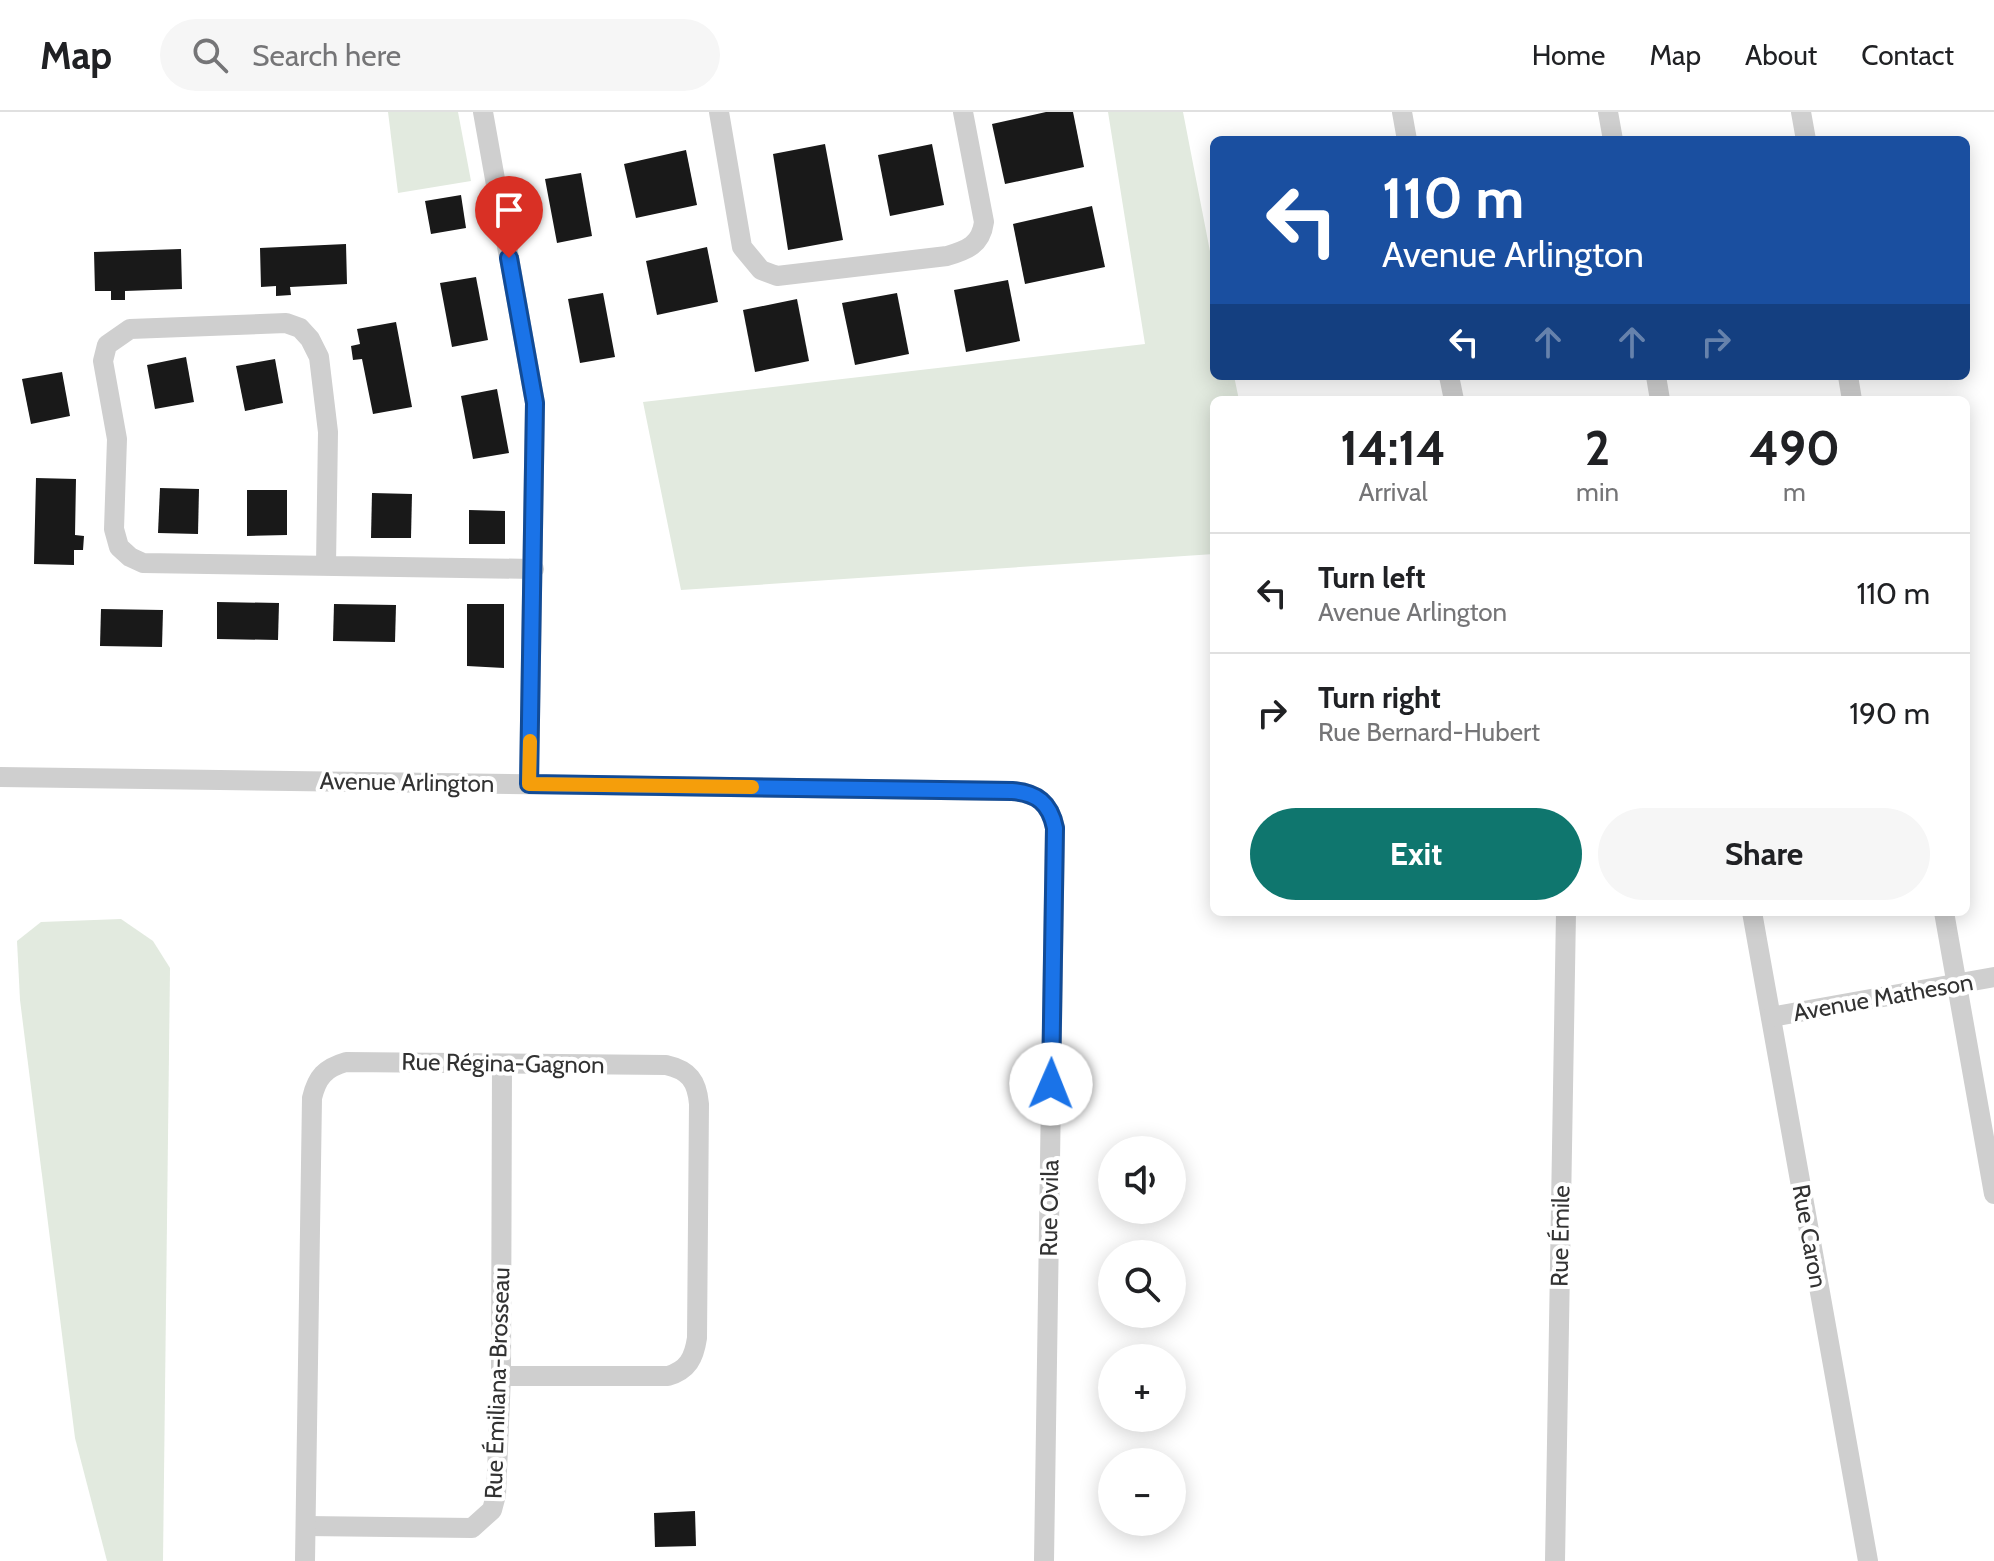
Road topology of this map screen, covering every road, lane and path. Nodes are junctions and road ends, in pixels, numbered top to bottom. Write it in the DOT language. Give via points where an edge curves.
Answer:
graph roads {
  1 [pos="483,112"];
  2 [pos="719,112"];
  3 [pos="963,112"];
  4 [pos="1402,112"];
  5 [pos="1608,112"];
  6 [pos="1801,112"];
  7 [pos="1406,136"];
  8 [pos="1612,136"];
  9 [pos="1805,136"];
  10 [pos="326,565"];
  11 [pos="534,569"];
  12 [pos="0,777"];
  13 [pos="529,784"];
  14 [pos="1049,807"];
  15 [pos="1566,916"];
  16 [pos="1753,916"];
  17 [pos="1945,916"];
  18 [pos="1994,977"];
  19 [pos="1957,984"];
  20 [pos="1771,1017"];
  21 [pos="502,1064"];
  22 [pos="1994,1194"];
  23 [pos="501,1376"];
  24 [pos="306,1526"];
  25 [pos="305,1561"];
  26 [pos="1044,1561"];
  27 [pos="1555,1561"];
  28 [pos="1868,1561"];
  1 -- 11 [label="street" via="535,403"];
  2 -- 3 [label="street" via="742,247 761,270 777,276 971,249 983,234 984,222"];
  4 -- 7 [label="street"];
  5 -- 8 [label="street"];
  6 -- 9 [label="street"];
  10 -- 10 [label="street" via="143,563 119,547 114,529 117,439 103,361 107,345 130,329 286,323 300,328 319,357 328,432"];
  10 -- 11 [label="street"];
  11 -- 13 [label="street"];
  12 -- 13 [label="street, Avenue Arlington"];
  13 -- 14 [label="street, Avenue Arlington" via="1012,791 1037,796"];
  14 -- 26 [label="street, Rue Ovila" via="1055,842"];
  15 -- 27 [label="street, Rue Émile"];
  16 -- 20 [label="street, Rue Caron"];
  17 -- 19 [label="street"];
  18 -- 19 [label="street, Avenue Matheson"];
  19 -- 20 [label="street, Avenue Matheson"];
  19 -- 22 [label="street"];
  20 -- 28 [label="street, Rue Caron"];
  21 -- 23 [label="street, Rue Émiliana-Brosseau"];
  21 -- 23 [label="street, Rue Régina-Gagnon" via="680,1068 698,1090 699,1120 697,1338 689,1365 668,1376"];
  21 -- 24 [label="street, Rue Régina-Gagnon" via="346,1062 333,1065 316,1084"];
  23 -- 24 [label="street, Rue Émiliana-Brosseau" via="496,1495 483,1521 458,1529"];
  24 -- 25 [label="street, Rue Régina-Gagnon"];
}
